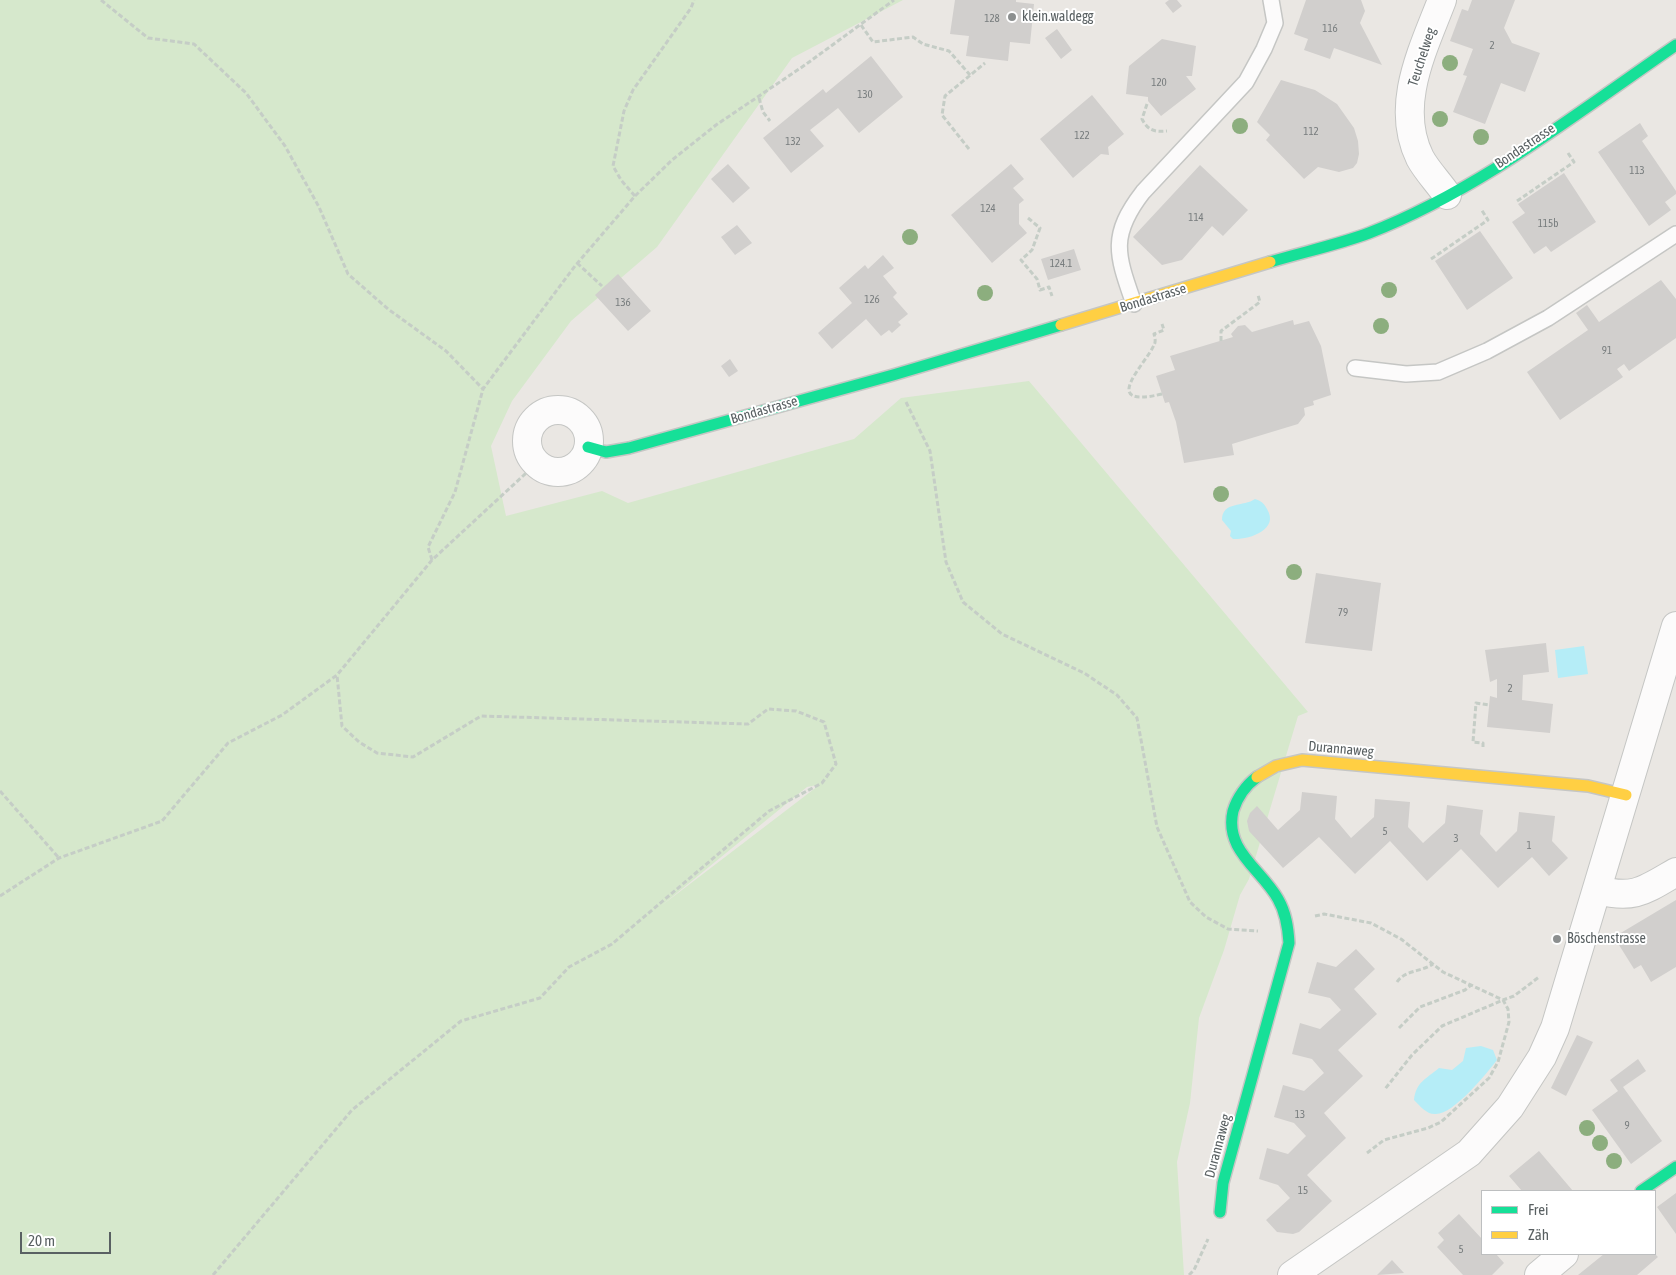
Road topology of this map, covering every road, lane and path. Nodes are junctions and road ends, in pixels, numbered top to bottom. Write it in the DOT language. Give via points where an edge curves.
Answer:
graph roads {
  1 [pos="101,0"];
  2 [pos="694,0"];
  3 [pos="894,0"];
  4 [pos="1271,0"];
  5 [pos="1442,0"];
  6 [pos="861,25"];
  7 [pos="1676,45"];
  8 [pos="985,63"];
  9 [pos="970,75"];
  10 [pos="759,98"];
  11 [pos="1147,104"];
  12 [pos="770,121"];
  13 [pos="1194,139"];
  14 [pos="969,150"];
  15 [pos="1568,152"];
  16 [pos="1447,195"];
  17 [pos="635,196"];
  18 [pos="1517,201"];
  19 [pos="1481,208"];
  20 [pos="1028,218"];
  21 [pos="1676,234"];
  22 [pos="1431,259"];
  23 [pos="577,263"];
  24 [pos="602,286"];
  25 [pos="1040,289"];
  26 [pos="1258,294"];
  27 [pos="1134,304"];
  28 [pos="1155,337"];
  29 [pos="1221,341"];
  30 [pos="1355,368"];
  31 [pos="483,389"];
  32 [pos="1162,394"];
  33 [pos="904,398"];
  34 [pos="588,447"];
  35 [pos="537,463"];
  36 [pos="432,560"];
  37 [pos="1676,626"];
  38 [pos="337,676"];
  39 [pos="1490,705"];
  40 [pos="1473,740"];
  41 [pos="0,791"];
  42 [pos="1626,795"];
  43 [pos="59,858"];
  44 [pos="1676,872"];
  45 [pos="1598,890"];
  46 [pos="0,896"];
  47 [pos="1308,917"];
  48 [pos="1262,929"];
  49 [pos="1433,964"];
  50 [pos="1546,971"];
  51 [pos="1397,982"];
  52 [pos="1470,984"];
  53 [pos="1503,1000"];
  54 [pos="1399,1028"];
  55 [pos="1385,1089"];
  56 [pos="1367,1153"];
  57 [pos="1676,1167"];
  58 [pos="1642,1190"];
  59 [pos="1220,1212"];
  60 [pos="1563,1255"];
  61 [pos="213,1275"];
  62 [pos="1189,1275"];
  63 [pos="1292,1275"];
  64 [pos="1539,1275"];
  1 -- 31 [label="path" via="148,38 194,44 246,93 285,146 319,207 348,274 388,310 446,351"];
  2 -- 17 [label="path" via="633,90 624,111 613,166"];
  3 -- 6 [label="path"];
  4 -- 13 [label="lane" via="1275,23 1264,50 1246,82"];
  5 -- 16 [label="street, Teuchelweg" via="1415,72 1409,100 1410,124 1420,157"];
  6 -- 9 [label="path" via="873,42 913,37 923,44 948,50"];
  6 -- 10 [label="path"];
  7 -- 16 [label="street, Bondastrasse" via="1504,162"];
  8 -- 9 [label="path"];
  9 -- 14 [label="path" via="945,96 942,115"];
  10 -- 12 [label="path"];
  10 -- 17 [label="path" via="716,125 672,160"];
  11 -- 13 [label="path" via="1142,120 1148,128 1157,132 1184,128"];
  13 -- 27 [label="lane" via="1143,192 1121,226 1118,250 1121,268"];
  15 -- 18 [label="path" via="1574,162"];
  16 -- 27 [label="street, Bondastrasse" via="1368,234"];
  17 -- 23 [label="path"];
  19 -- 22 [label="path" via="1488,220"];
  20 -- 25 [label="path" via="1040,228 1032,250 1021,260 1037,279"];
  21 -- 30 [label="lane" via="1548,318 1487,351 1438,372 1406,374"];
  23 -- 24 [label="path"];
  23 -- 31 [label="path"];
  26 -- 29 [label="path" via="1260,302 1221,331"];
  27 -- 34 [label="street, Bondastrasse" via="629,448 606,452"];
  28 -- 32 [label="path" via="1154,345 1131,378 1130,386 1136,397"];
  31 -- 36 [label="path" via="455,492 428,547"];
  33 -- 48 [label="path" via="930,451 946,562 963,602 1002,634 1084,673 1117,695 1137,718 1158,827 1190,902 1206,917 1228,929 1254,932"];
  34 -- 35 [label="street" via="584,457 567,470 551,470"];
  34 -- 35 [label="street" via="589,435 577,416 566,411 544,413 528,430 530,454"];
  35 -- 36 [label="path"];
  36 -- 38 [label="path"];
  37 -- 42 [label="street"];
  38 -- 43 [label="path" via="282,715 228,743 162,821"];
  38 -- 61 [label="path" via="342,726 358,742 377,753 413,757 481,716 748,724 768,709 796,710 824,722 836,764 822,782 770,811 612,944 569,967 540,998 462,1021 352,1110"];
  39 -- 40 [label="path" via="1476,703"];
  41 -- 43 [label="path"];
  42 -- 45 [label="street"];
  42 -- 59 [label="street, Durannaweg" via="1588,786 1302,760 1271,768 1249,783 1233,809 1232,831 1239,850 1284,906 1289,922 1289,942 1223,1183"];
  43 -- 46 [label="path"];
  44 -- 45 [label="street" via="1640,893 1617,895"];
  45 -- 63 [label="street" via="1555,1028 1542,1057 1510,1107 1468,1153 1447,1170"];
  47 -- 49 [label="path" via="1324,914 1371,923 1401,939"];
  49 -- 51 [label="path" via="1421,971 1407,973"];
  49 -- 52 [label="path"];
  50 -- 53 [label="path" via="1514,996"];
  52 -- 53 [label="path"];
  52 -- 54 [label="path" via="1465,990 1420,1007"];
  53 -- 55 [label="path" via="1442,1026"];
  53 -- 56 [label="path" via="1509,1022 1498,1062 1489,1078 1441,1122 1384,1140"];
  57 -- 58 [label="street"];
  59 -- 62 [label="path"];
  60 -- 64 [label="street"];
}
